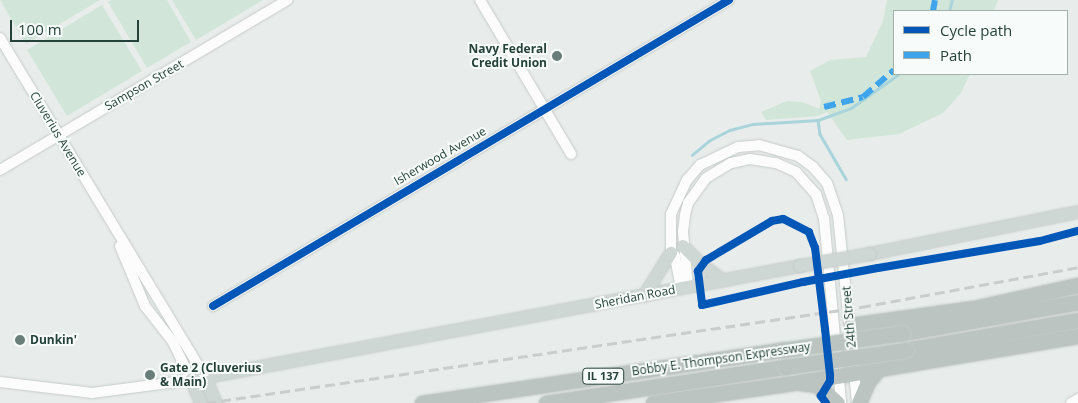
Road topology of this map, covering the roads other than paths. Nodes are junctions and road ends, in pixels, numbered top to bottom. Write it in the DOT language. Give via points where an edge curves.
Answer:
graph roads {
  1 [pos="288,0"];
  2 [pos="480,0"];
  3 [pos="729,0"];
  4 [pos="0,38"];
  5 [pos="544,108"];
  6 [pos="59,135"];
  7 [pos="571,154"];
  8 [pos="0,170"];
  9 [pos="1078,212"];
  10 [pos="115,231"];
  11 [pos="683,246"];
  12 [pos="670,253"];
  13 [pos="723,280"];
  14 [pos="1078,285"];
  15 [pos="685,288"];
  16 [pos="644,296"];
  17 [pos="1078,302"];
  18 [pos="213,306"];
  19 [pos="1078,320"];
  20 [pos="850,325"];
  21 [pos="173,332"];
  22 [pos="1078,336"];
  23 [pos="879,369"];
  24 [pos="846,373"];
  25 [pos="205,377"];
  26 [pos="191,380"];
  27 [pos="0,382"];
  28 [pos="800,382"];
  29 [pos="1078,398"];
  30 [pos="201,403"];
  31 [pos="216,403"];
  32 [pos="422,403"];
  33 [pos="546,403"];
  34 [pos="653,403"];
  35 [pos="837,403"];
  36 [pos="842,403"];
  37 [pos="858,403"];
  38 [pos="1071,403"];
  1 -- 6 [label="street, Sampson Street"];
  2 -- 5 [label="street"];
  3 -- 5 [label="street, Isherwood Avenue"];
  4 -- 6 [label="street, Cluverius Avenue"];
  5 -- 7 [label="street"];
  5 -- 18 [label="street, Isherwood Avenue"];
  6 -- 8 [label="street, Sampson Street"];
  6 -- 10 [label="street, Cluverius Avenue"];
  9 -- 13 [label="main road, Sheridan Road, bridge"];
  10 -- 21 [label="street, Cluverius Avenue"];
  10 -- 21 [label="street, Cluverius Avenue" via="145,306 157,325"];
  11 -- 13 [label="main road"];
  11 -- 15 [label="street, 24th Street"];
  11 -- 24 [label="street, 24th Street" via="688,203 716,170 742,160 760,159 796,172 816,194 824,218"];
  12 -- 15 [label="street, 24th Street" via="675,256"];
  12 -- 16 [label="main road"];
  12 -- 20 [label="street, 24th Street" via="670,214 687,180 700,165 719,154 745,146 778,148 798,156 814,167 835,201"];
  13 -- 15 [label="main road, Sheridan Road"];
  14 -- 20 [label="highway" via="974,308"];
  15 -- 16 [label="main road, Sheridan Road"];
  16 -- 25 [label="main road, Sheridan Road"];
  17 -- 32 [label="highway, Bobby E. Thompson Expressway / IL 137, bridge" via="903,333"];
  19 -- 33 [label="highway, Bobby E. Thompson Expressway / IL 137, bridge" via="906,350"];
  20 -- 24 [label="street, 24th Street"];
  21 -- 25 [label="street"];
  21 -- 26 [label="street"];
  22 -- 23 [label="highway"];
  23 -- 24 [label="highway"];
  23 -- 37 [label="highway" via="868,382"];
  24 -- 28 [label="highway"];
  24 -- 36 [label="street, 24th Street"];
  24 -- 37 [label="street, 24th Street"];
  25 -- 26 [label="main road, Sheridan Road"];
  25 -- 31 [label="main road"];
  26 -- 27 [label="street" via="92,393"];
  26 -- 30 [label="main road"];
  28 -- 34 [label="highway"];
  28 -- 35 [label="highway" via="817,385"];
  29 -- 38 [label="street"];
}
